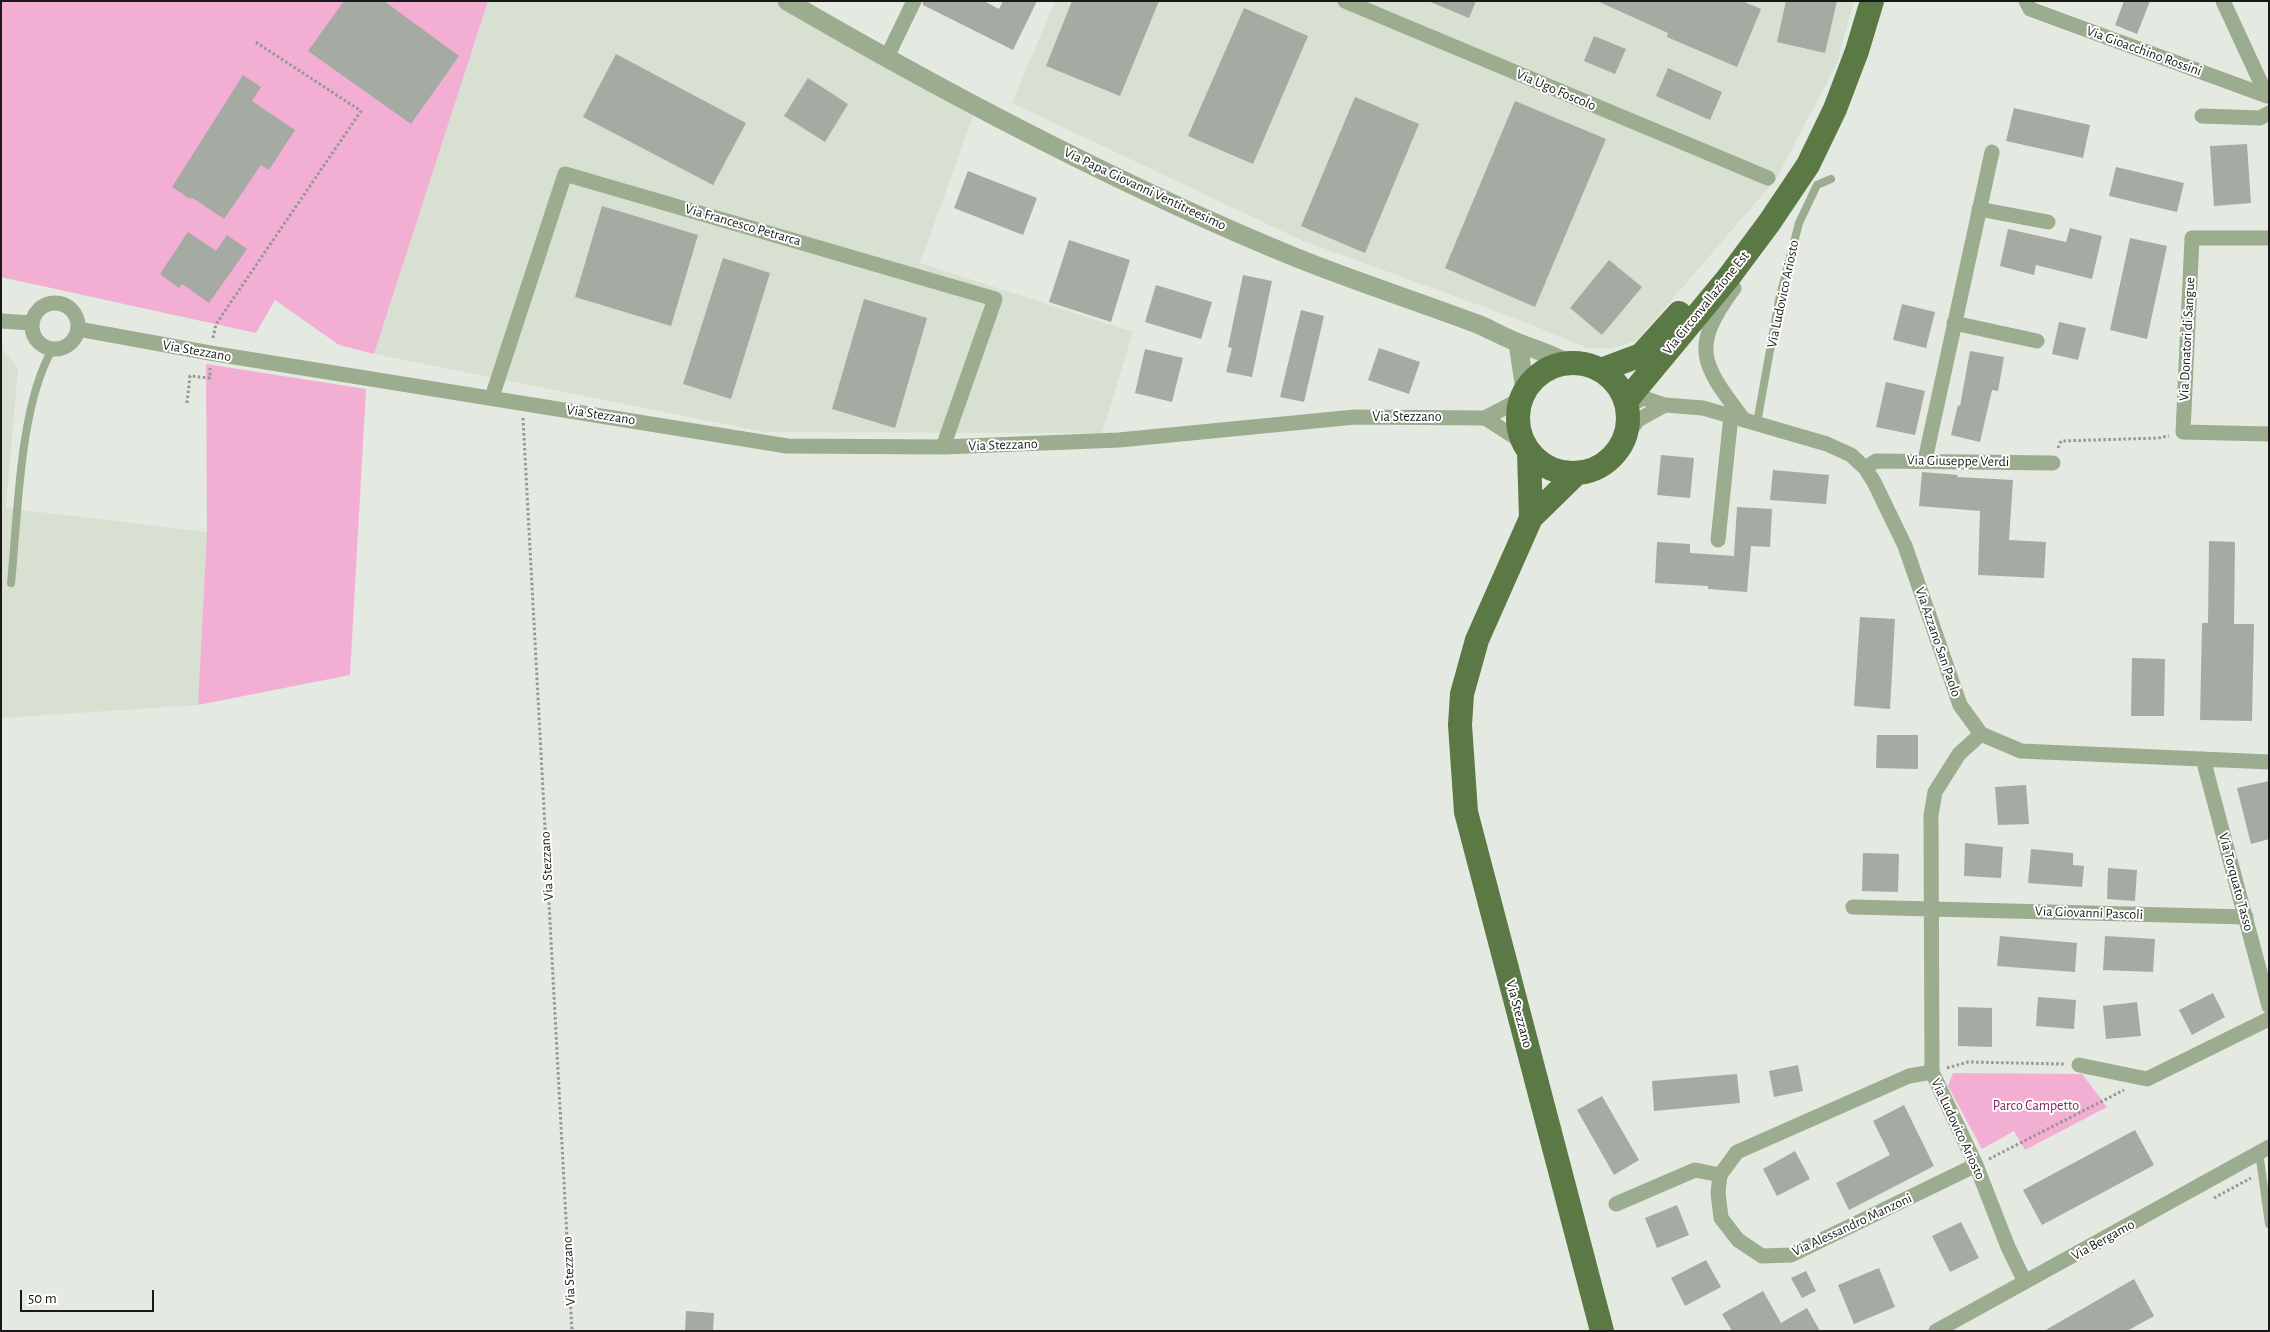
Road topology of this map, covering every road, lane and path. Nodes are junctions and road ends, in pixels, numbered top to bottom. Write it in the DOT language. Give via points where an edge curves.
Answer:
graph roads {
  1 [pos="787,1"];
  2 [pos="914,1"];
  3 [pos="1345,1"];
  4 [pos="1872,1"];
  5 [pos="2026,1"];
  6 [pos="2223,1"];
  7 [pos="254,41"];
  8 [pos="886,59"];
  9 [pos="2268,98"];
  10 [pos="2269,113"];
  11 [pos="2202,116"];
  12 [pos="1992,152"];
  13 [pos="1768,178"];
  14 [pos="1831,179"];
  15 [pos="1782,202"];
  16 [pos="1979,209"];
  17 [pos="2048,222"];
  18 [pos="1769,224"];
  19 [pos="2269,238"];
  20 [pos="1,321"];
  21 [pos="1954,323"];
  22 [pos="32,324"];
  23 [pos="216,324"];
  24 [pos="78,329"];
  25 [pos="2037,341"];
  26 [pos="1518,343"];
  27 [pos="52,350"];
  28 [pos="1567,363"];
  29 [pos="1601,370"];
  30 [pos="1523,394"];
  31 [pos="492,397"];
  32 [pos="524,402"];
  33 [pos="1627,404"];
  34 [pos="1665,405"];
  35 [pos="1485,418"];
  36 [pos="1744,419"];
  37 [pos="2183,432"];
  38 [pos="2269,434"];
  39 [pos="1626,436"];
  40 [pos="943,447"];
  41 [pos="1526,448"];
  42 [pos="1925,460"];
  43 [pos="2053,463"];
  44 [pos="1865,468"];
  45 [pos="1576,474"];
  46 [pos="1531,518"];
  47 [pos="1718,540"];
  48 [pos="11,583"];
  49 [pos="1981,734"];
  50 [pos="2202,759"];
  51 [pos="2269,762"];
  52 [pos="1853,907"];
  53 [pos="1932,908"];
  54 [pos="2246,917"];
  55 [pos="2269,1006"];
  56 [pos="2269,1019"];
  57 [pos="2079,1065"];
  58 [pos="1932,1072"];
  59 [pos="2147,1079"];
  60 [pos="2264,1149"];
  61 [pos="1976,1165"];
  62 [pos="1720,1175"];
  63 [pos="1616,1204"];
  64 [pos="2269,1224"];
  65 [pos="2025,1282"];
  66 [pos="572,1331"];
  67 [pos="1602,1331"];
  68 [pos="1936,1331"];
  1 -- 8 [label="street, Via Papa Giovanni Ventitreesimo"];
  2 -- 8 [label="street"];
  3 -- 13 [label="street, Via Ugo Foscolo"];
  4 -- 15 [label="main road, Via Circonvallazione Est" via="1858,51 1835,109 1808,164"];
  5 -- 9 [label="street, Via Gioacchino Rossini" via="2030,9"];
  6 -- 9 [label="street"];
  7 -- 23 [label="path" via="361,111"];
  8 -- 26 [label="street, Via Papa Giovanni Ventitreesimo" via="1006,123 1151,193 1298,258 1482,326"];
  10 -- 11 [label="street" via="2260,118"];
  12 -- 16 [label="street"];
  14 -- 36 [label="lane, Via Ludovico Ariosto" via="1817,185 1799,223"];
  15 -- 18 [label="main road, Via Circonvallazione Est"];
  15 -- 29 [label="main road, Via Circonvallazione Est" via="1641,355"];
  16 -- 17 [label="street"];
  16 -- 21 [label="street"];
  18 -- 33 [label="main road, Via Circonvallazione Est"];
  18 -- 36 [label="street" via="1750,265 1714,314 1706,339 1712,377"];
  19 -- 37 [label="street, Via Donatori di Sangue" via="2192,238"];
  20 -- 22 [label="street"];
  21 -- 25 [label="street"];
  21 -- 42 [label="street"];
  22 -- 24 [label="street" via="39,309 62,304 74,313"];
  22 -- 27 [label="street" via="39,344"];
  24 -- 27 [label="street" via="66,347"];
  24 -- 31 [label="street, Via Stezzano"];
  26 -- 28 [label="street, Via Papa Giovanni Ventitreesimo" via="1550,353"];
  26 -- 30 [label="street"];
  27 -- 48 [label="lane" via="42,368 26,437"];
  28 -- 29 [label="main road" via="1590,365"];
  28 -- 30 [label="main road" via="1550,367 1536,377"];
  29 -- 33 [label="main road" via="1616,383"];
  30 -- 35 [label="street, Via Stezzano"];
  30 -- 41 [label="main road" via="1518,422"];
  31 -- 32 [label="street, Via Stezzano"];
  31 -- 40 [label="street, Via Francesco Petrarca" via="565,174 995,299"];
  32 -- 40 [label="street, Via Stezzano" via="787,446"];
  32 -- 66 [label="path, Via Stezzano" via="522,427"];
  33 -- 34 [label="street, Via Azzano San Paolo" via="1644,398"];
  33 -- 39 [label="main road"];
  34 -- 36 [label="street, Via Azzano San Paolo" via="1703,408"];
  34 -- 39 [label="street" via="1638,420"];
  35 -- 40 [label="street, Via Stezzano" via="1355,417 1119,440"];
  35 -- 41 [label="street"];
  36 -- 44 [label="street, Via Azzano San Paolo" via="1827,444 1851,455"];
  36 -- 47 [label="street"];
  37 -- 38 [label="street"];
  37 -- 43 [label="path" via="2158,438 2061,441"];
  39 -- 45 [label="main road" via="1622,446 1607,462"];
  41 -- 45 [label="main road" via="1550,469"];
  41 -- 46 [label="main road"];
  42 -- 43 [label="street, Via Giuseppe Verdi"];
  42 -- 44 [label="street, Via Giuseppe Verdi" via="1876,461"];
  44 -- 49 [label="street, Via Azzano San Paolo" via="1904,546 1960,705"];
  45 -- 46 [label="main road"];
  46 -- 67 [label="main road, Via Stezzano" via="1477,640 1462,694 1460,726 1466,812"];
  49 -- 50 [label="street" via="2022,751"];
  49 -- 53 [label="street, Via Ludovico Ariosto" via="1960,754 1935,792 1930,815"];
  50 -- 51 [label="street"];
  50 -- 54 [label="street, Via Torquato Tasso"];
  52 -- 53 [label="street"];
  53 -- 54 [label="street, Via Giovanni Pascoli"];
  53 -- 58 [label="street, Via Ludovico Ariosto"];
  54 -- 55 [label="street, Via Torquato Tasso"];
  56 -- 59 [label="street"];
  57 -- 58 [label="path" via="1968,1062"];
  57 -- 59 [label="street"];
  58 -- 61 [label="street, Via Ludovico Ariosto"];
  58 -- 62 [label="street" via="1909,1076 1737,1152"];
  59 -- 61 [label="path"];
  60 -- 64 [label="lane"];
  60 -- 65 [label="street, Via Bergamo"];
  61 -- 62 [label="street, Via Alessandro Manzoni" via="1791,1255 1762,1256 1738,1240 1721,1218"];
  61 -- 65 [label="street, Via Ludovico Ariosto"];
  62 -- 63 [label="street" via="1695,1170"];
  65 -- 68 [label="street, Via Bergamo"];
}
